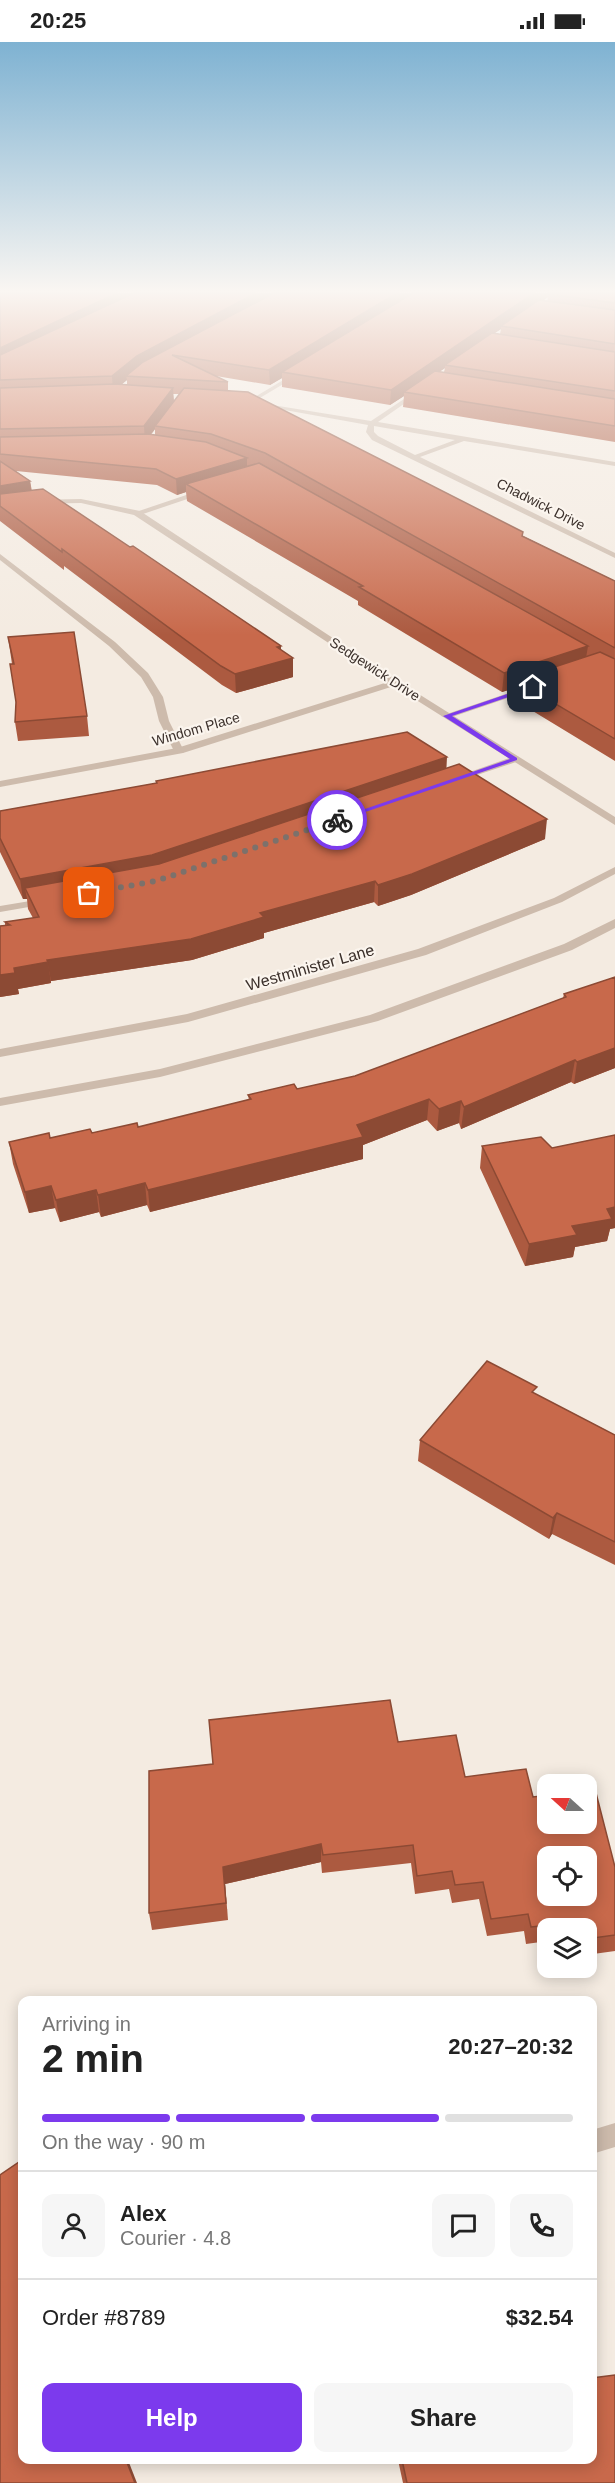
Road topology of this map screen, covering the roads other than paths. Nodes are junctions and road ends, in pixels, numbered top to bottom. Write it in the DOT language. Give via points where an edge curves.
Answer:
graph roads {
  1 [pos="273,407"];
  2 [pos="397,407"];
  3 [pos="374,423"];
  4 [pos="466,438"];
  5 [pos="415,457"];
  6 [pos="615,464"];
  7 [pos="216,488"];
  8 [pos="0,507"];
  9 [pos="137,513"];
  10 [pos="0,556"];
  11 [pos="615,556"];
  12 [pos="394,683"];
  13 [pos="544,684"];
  14 [pos="447,716"];
  15 [pos="179,751"];
  16 [pos="515,759"];
  17 [pos="448,782"];
  18 [pos="0,784"];
  19 [pos="615,822"];
  20 [pos="615,870"];
  21 [pos="56,899"];
  22 [pos="0,909"];
  23 [pos="615,923"];
  24 [pos="0,1053"];
  25 [pos="0,1102"];
  26 [pos="615,2135"];
  27 [pos="597,2140"];
  1 -- 3 [label="street"];
  2 -- 3 [label="street"];
  3 -- 4 [label="street"];
  3 -- 5 [label="street, Chadwick Drive" via="370,432 375,438"];
  4 -- 5 [label="street"];
  4 -- 6 [label="street"];
  5 -- 11 [label="street, Chadwick Drive"];
  7 -- 9 [label="street"];
  8 -- 9 [label="street" via="81,501"];
  9 -- 12 [label="street, Sedgewick Drive"];
  10 -- 15 [label="street" via="112,644 145,675"];
  12 -- 14 [label="street, Sedgewick Drive"];
  12 -- 15 [label="street, Windom Place"];
  13 -- 14 [label="street"];
  14 -- 16 [label="street, Sedgewick Drive"];
  15 -- 18 [label="street, Windom Place"];
  16 -- 17 [label="street"];
  16 -- 19 [label="street, Sedgewick Drive"];
  20 -- 24 [label="street, Westminister Lane" via="558,900 422,952 188,1018"];
  21 -- 22 [label="street"];
  23 -- 25 [label="street" via="568,947 374,1018 160,1073"];
  26 -- 27 [label="street"];
}
